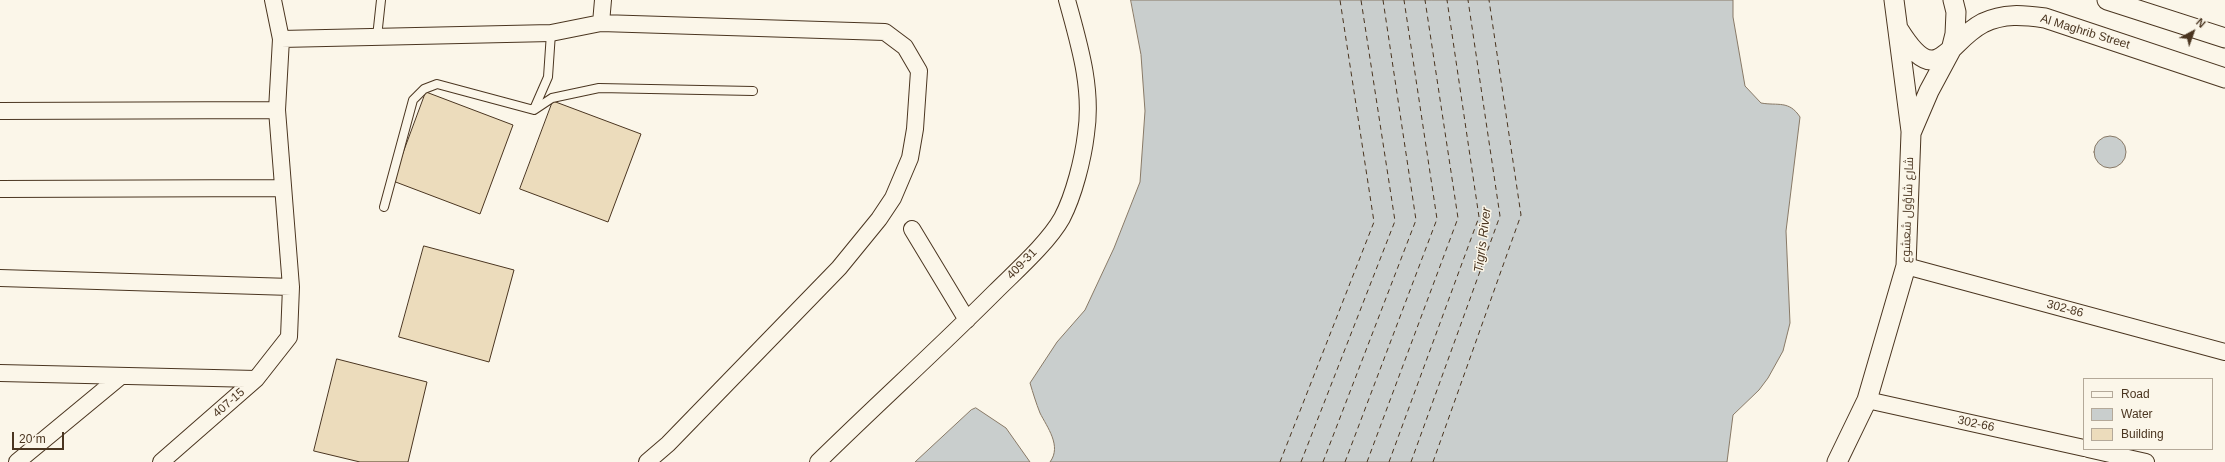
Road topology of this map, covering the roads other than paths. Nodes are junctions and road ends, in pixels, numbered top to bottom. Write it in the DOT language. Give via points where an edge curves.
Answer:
graph roads {
  1 [pos="273,0"];
  2 [pos="381,0"];
  3 [pos="603,0"];
  4 [pos="1067,0"];
  5 [pos="1894,0"];
  6 [pos="1953,0"];
  7 [pos="2107,0"];
  8 [pos="2142,6"];
  9 [pos="602,23"];
  10 [pos="1899,30"];
  11 [pos="551,33"];
  12 [pos="377,37"];
  13 [pos="2225,38"];
  14 [pos="281,39"];
  15 [pos="1951,50"];
  16 [pos="2225,78"];
  17 [pos="753,91"];
  18 [pos="277,110"];
  19 [pos="534,110"];
  20 [pos="0,111"];
  21 [pos="1911,133"];
  22 [pos="283,188"];
  23 [pos="0,189"];
  24 [pos="384,207"];
  25 [pos="912,229"];
  26 [pos="1906,266"];
  27 [pos="0,278"];
  28 [pos="292,287"];
  29 [pos="967,320"];
  30 [pos="2225,352"];
  31 [pos="0,373"];
  32 [pos="122,376"];
  33 [pos="256,379"];
  34 [pos="1867,400"];
  35 [pos="2083,448"];
  36 [pos="2092,450"];
  37 [pos="17,462"];
  38 [pos="161,462"];
  39 [pos="647,462"];
  40 [pos="818,462"];
  41 [pos="1837,462"];
  42 [pos="2146,462"];
  1 -- 14 [label="street"];
  2 -- 12 [label="lane"];
  3 -- 9 [label="street"];
  4 -- 29 [label="street, 409-31" via="1084,64 1088,101 1086,134 1076,179 1062,218 1033,254"];
  5 -- 10 [label="street"];
  6 -- 15 [label="street" via="1956,12"];
  7 -- 8 [label="street"];
  8 -- 13 [label="street"];
  9 -- 11 [label="street"];
  9 -- 39 [label="street" via="885,32 905,47 919,70 915,129 910,158 893,198 879,219 839,268 668,444"];
  10 -- 15 [label="street" via="1914,52 1921,57 1937,59"];
  10 -- 21 [label="street"];
  11 -- 12 [label="street"];
  11 -- 19 [label="lane" via="548,77"];
  12 -- 14 [label="street"];
  14 -- 18 [label="street"];
  15 -- 16 [label="street, Al Maghrib Street" via="1982,24 2016,14 2045,18"];
  15 -- 21 [label="street, شارع شاؤول شعشوع" via="1929,91"];
  17 -- 19 [label="lane" via="599,88 552,98"];
  18 -- 20 [label="street"];
  18 -- 22 [label="street"];
  19 -- 24 [label="lane" via="437,84 424,89 413,100"];
  21 -- 26 [label="street, شارع شاؤول شعشوع"];
  22 -- 23 [label="street"];
  22 -- 28 [label="street"];
  25 -- 29 [label="street"];
  26 -- 30 [label="street, 302-86"];
  26 -- 34 [label="street, شارع شاؤول شعشوع"];
  27 -- 28 [label="street"];
  28 -- 33 [label="street, 407-15" via="290,337"];
  29 -- 40 [label="street, 409-31"];
  31 -- 32 [label="street"];
  32 -- 33 [label="street"];
  32 -- 37 [label="street"];
  33 -- 38 [label="street, 407-15"];
  34 -- 35 [label="street, 302-66"];
  34 -- 41 [label="street, شارع شاؤول شعشوع"];
  36 -- 42 [label="street"];
}
